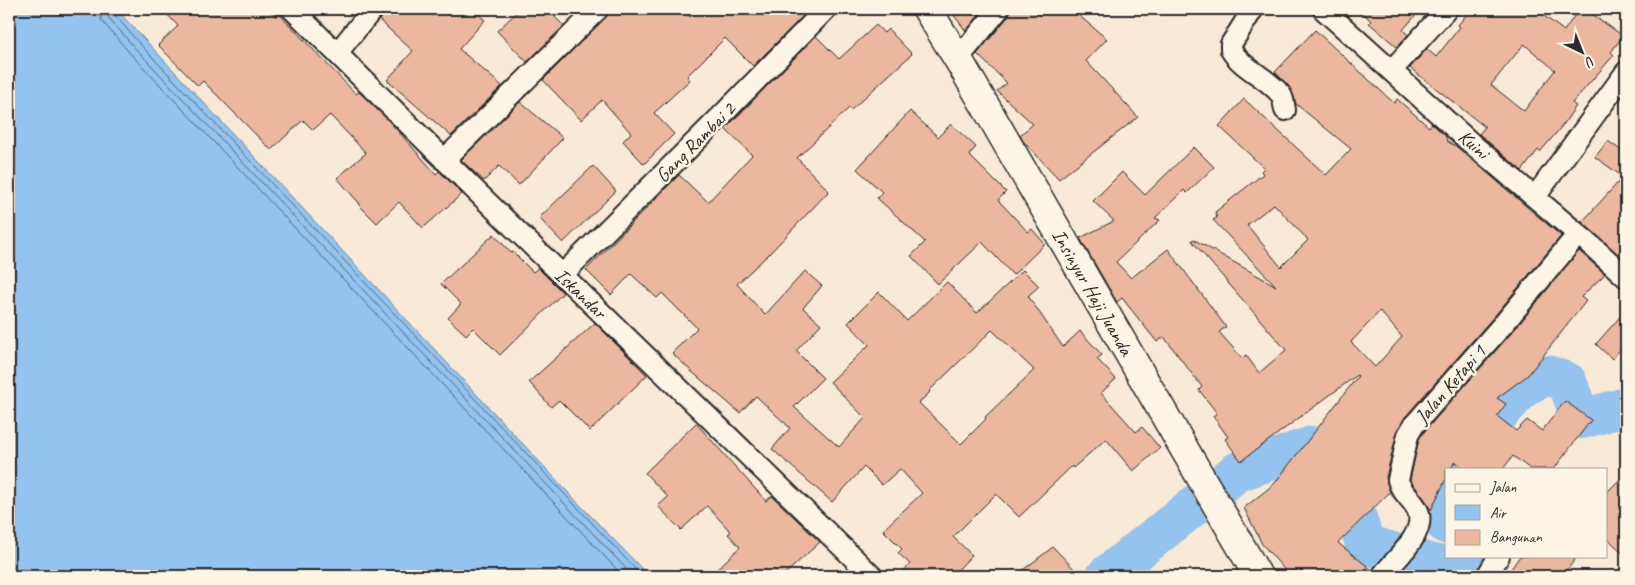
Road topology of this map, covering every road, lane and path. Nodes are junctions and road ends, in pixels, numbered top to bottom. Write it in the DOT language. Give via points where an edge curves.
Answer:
graph roads {
  1 [pos="292,9"];
  2 [pos="373,9"];
  3 [pos="598,9"];
  4 [pos="826,9"];
  5 [pos="927,9"];
  6 [pos="999,9"];
  7 [pos="1253,9"];
  8 [pos="1323,9"];
  9 [pos="1447,9"];
  10 [pos="337,53"];
  11 [pos="958,59"];
  12 [pos="1392,70"];
  13 [pos="1626,72"];
  14 [pos="1286,110"];
  15 [pos="444,160"];
  16 [pos="1535,197"];
  17 [pos="1578,234"];
  18 [pos="562,275"];
  19 [pos="1626,277"];
  20 [pos="1498,558"];
  21 [pos="1387,570"];
  22 [pos="872,576"];
  23 [pos="1258,576"];
  24 [pos="1487,576"];
  1 -- 10 [label="street, Iskandar"];
  2 -- 10 [label="street"];
  3 -- 15 [label="street"];
  4 -- 18 [label="street, Gang Rambai 2"];
  5 -- 11 [label="street, Insinyur Haji Juanda"];
  6 -- 11 [label="street"];
  7 -- 14 [label="street" via="1231,44 1231,50 1278,92"];
  8 -- 12 [label="street, Kuini"];
  9 -- 12 [label="street"];
  10 -- 15 [label="street, Iskandar"];
  11 -- 23 [label="street, Insinyur Haji Juanda"];
  12 -- 16 [label="street, Kuini"];
  13 -- 16 [label="street"];
  15 -- 18 [label="street, Iskandar"];
  16 -- 17 [label="street, Kuini"];
  17 -- 19 [label="street, Kuini"];
  17 -- 21 [label="street, Jalan Ketapi 1" via="1408,435 1399,483 1419,513 1420,520 1409,546"];
  18 -- 22 [label="street, Iskandar"];
  20 -- 24 [label="street"];
}
